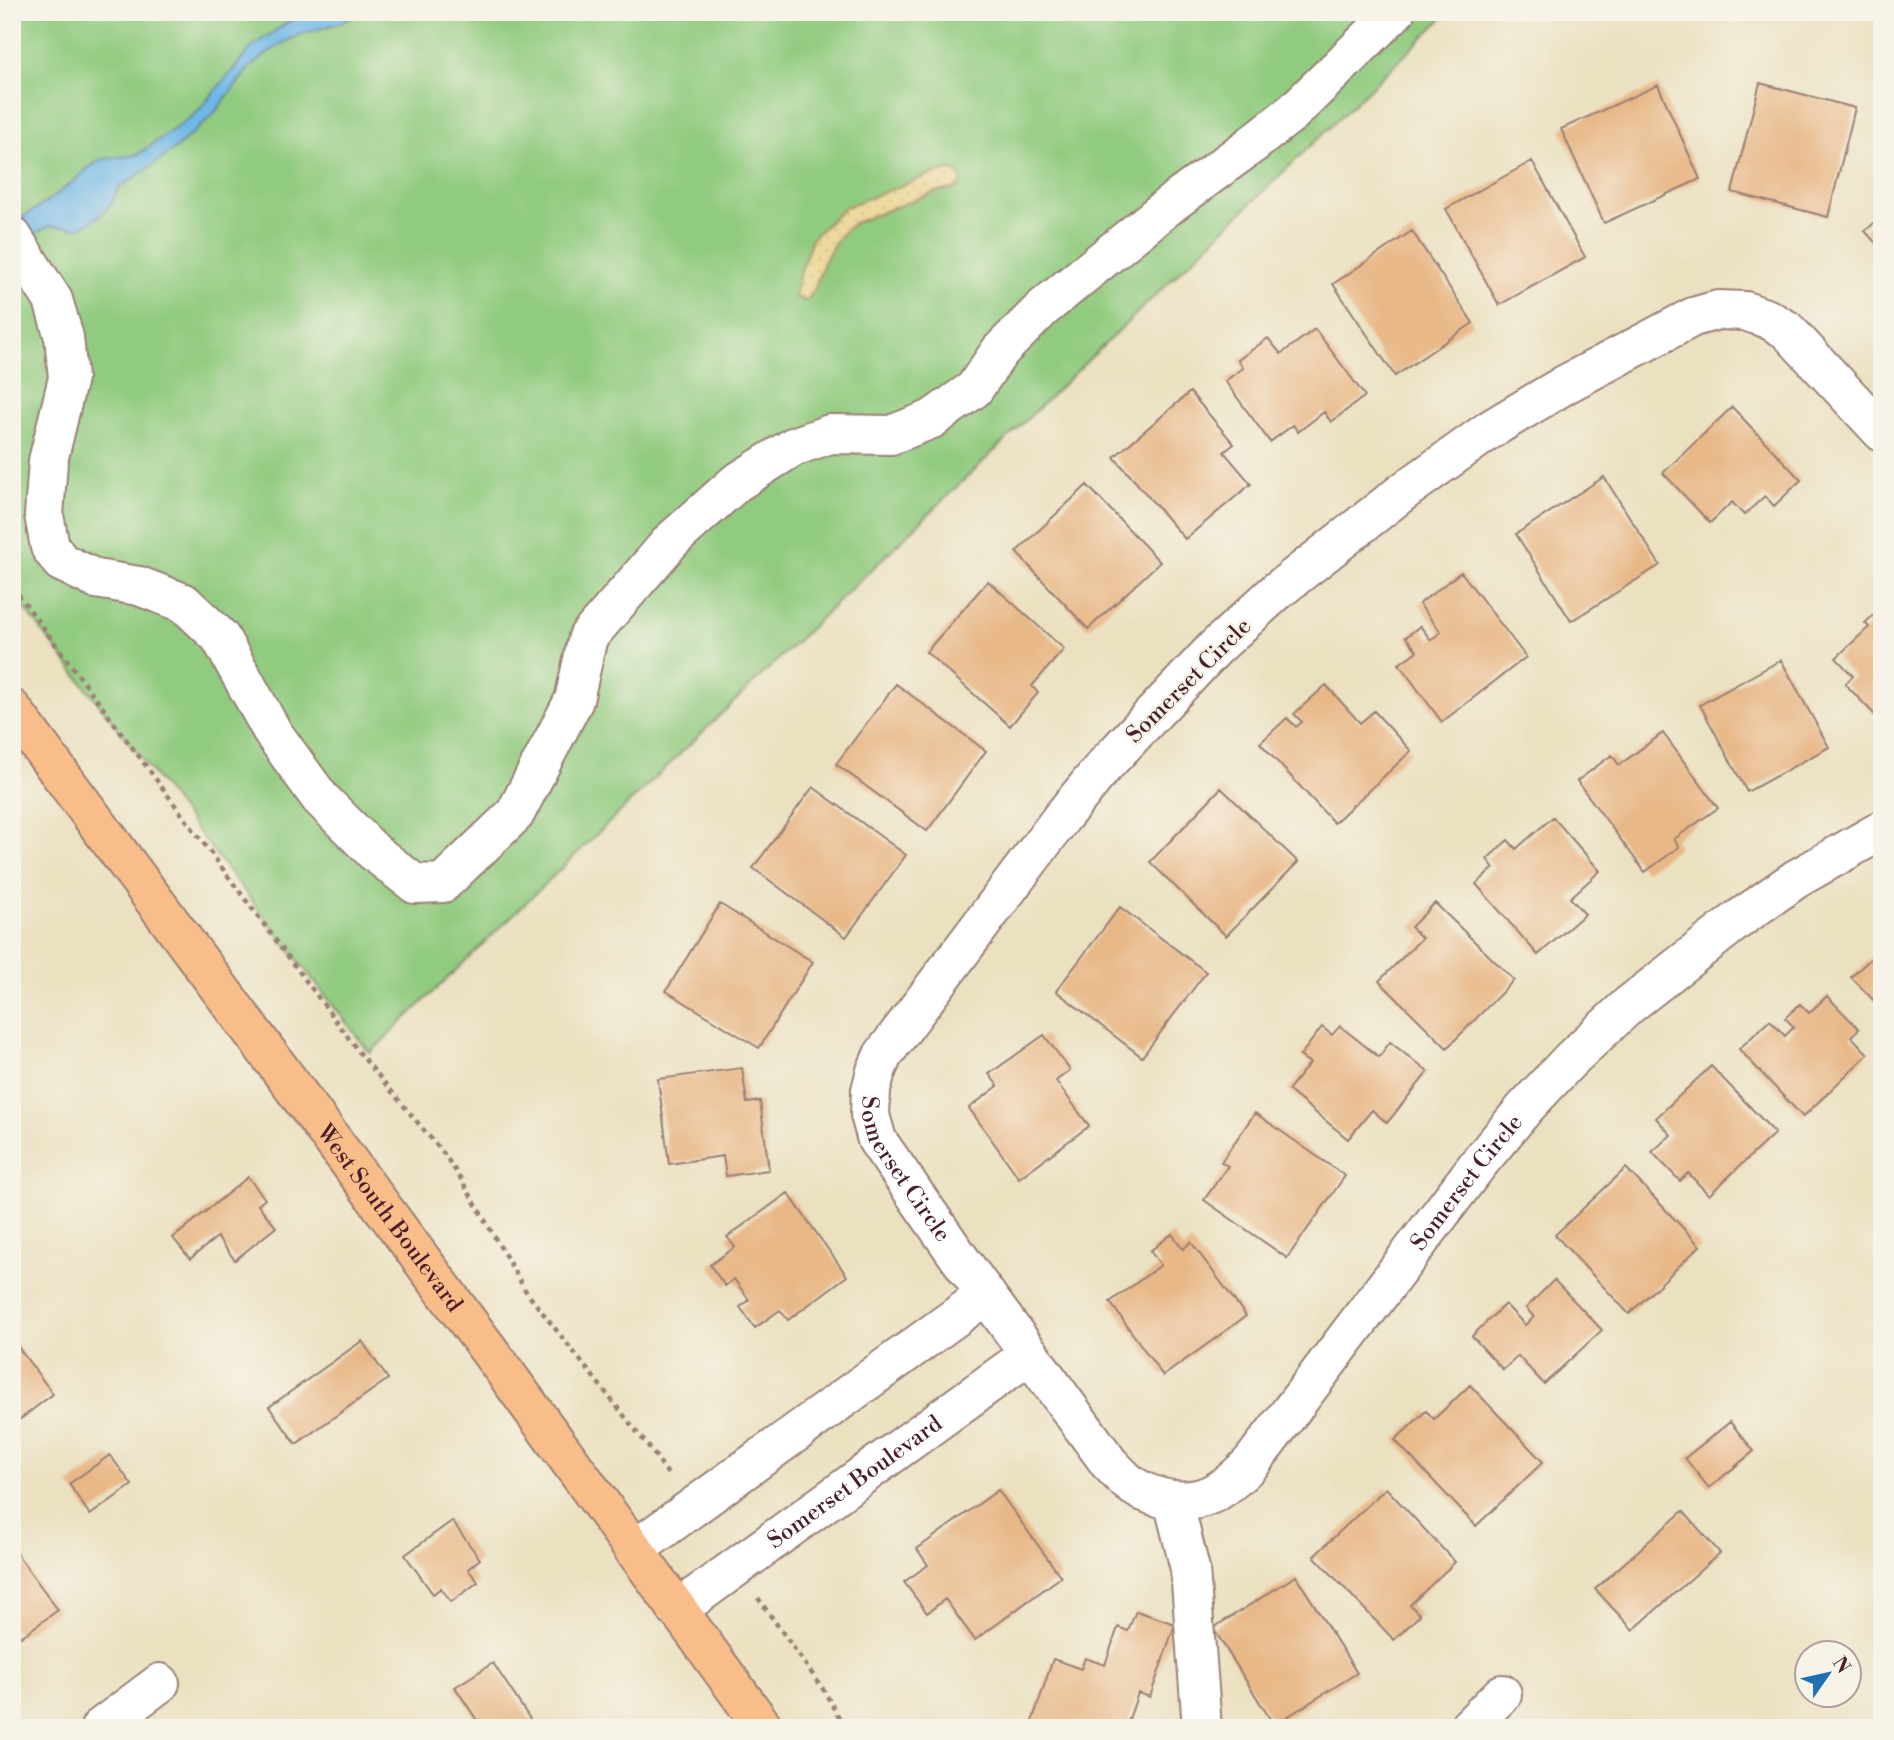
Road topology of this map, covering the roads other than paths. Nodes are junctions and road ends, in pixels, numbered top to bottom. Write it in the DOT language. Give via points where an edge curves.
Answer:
graph roads {
  1 [pos="1395,12"];
  2 [pos="12,236"];
  3 [pos="1882,432"];
  4 [pos="12,709"];
  5 [pos="1882,830"];
  6 [pos="986,1295"];
  7 [pos="1031,1354"];
  8 [pos="1172,1500"];
  9 [pos="634,1550"];
  10 [pos="677,1610"];
  11 [pos="160,1683"];
  12 [pos="1502,1694"];
  13 [pos="100,1728"];
  14 [pos="764,1728"];
  15 [pos="1202,1728"];
  16 [pos="1468,1728"];
  1 -- 2 [label="street" via="1293,112 1043,308 1000,351 974,389 932,419 891,435 830,434 793,447 736,483 671,541 588,637 574,700 515,814 443,883 415,884 374,852 320,798 273,733 220,637 184,603 139,586 96,579 61,562 50,547 44,515 48,461 68,378 64,337 53,300"];
  3 -- 6 [label="street, Somerset Circle" via="1787,330 1745,311 1718,310 1693,317 1491,429 1351,533 1215,648 1062,817 883,1055 876,1071 870,1115 877,1140"];
  4 -- 9 [label="main road, West South Boulevard"];
  5 -- 8 [label="street, Somerset Circle" via="1796,879 1629,1005 1525,1108 1479,1163 1252,1462 1216,1492 1200,1499"];
  6 -- 7 [label="street, Somerset Circle"];
  6 -- 9 [label="street"];
  7 -- 8 [label="street, Somerset Circle" via="1108,1463 1130,1484"];
  7 -- 10 [label="street, Somerset Boulevard"];
  8 -- 15 [label="street" via="1190,1569"];
  9 -- 10 [label="main road, West South Boulevard"];
  10 -- 14 [label="main road, West South Boulevard"];
  11 -- 13 [label="street"];
  12 -- 16 [label="street"];
}
